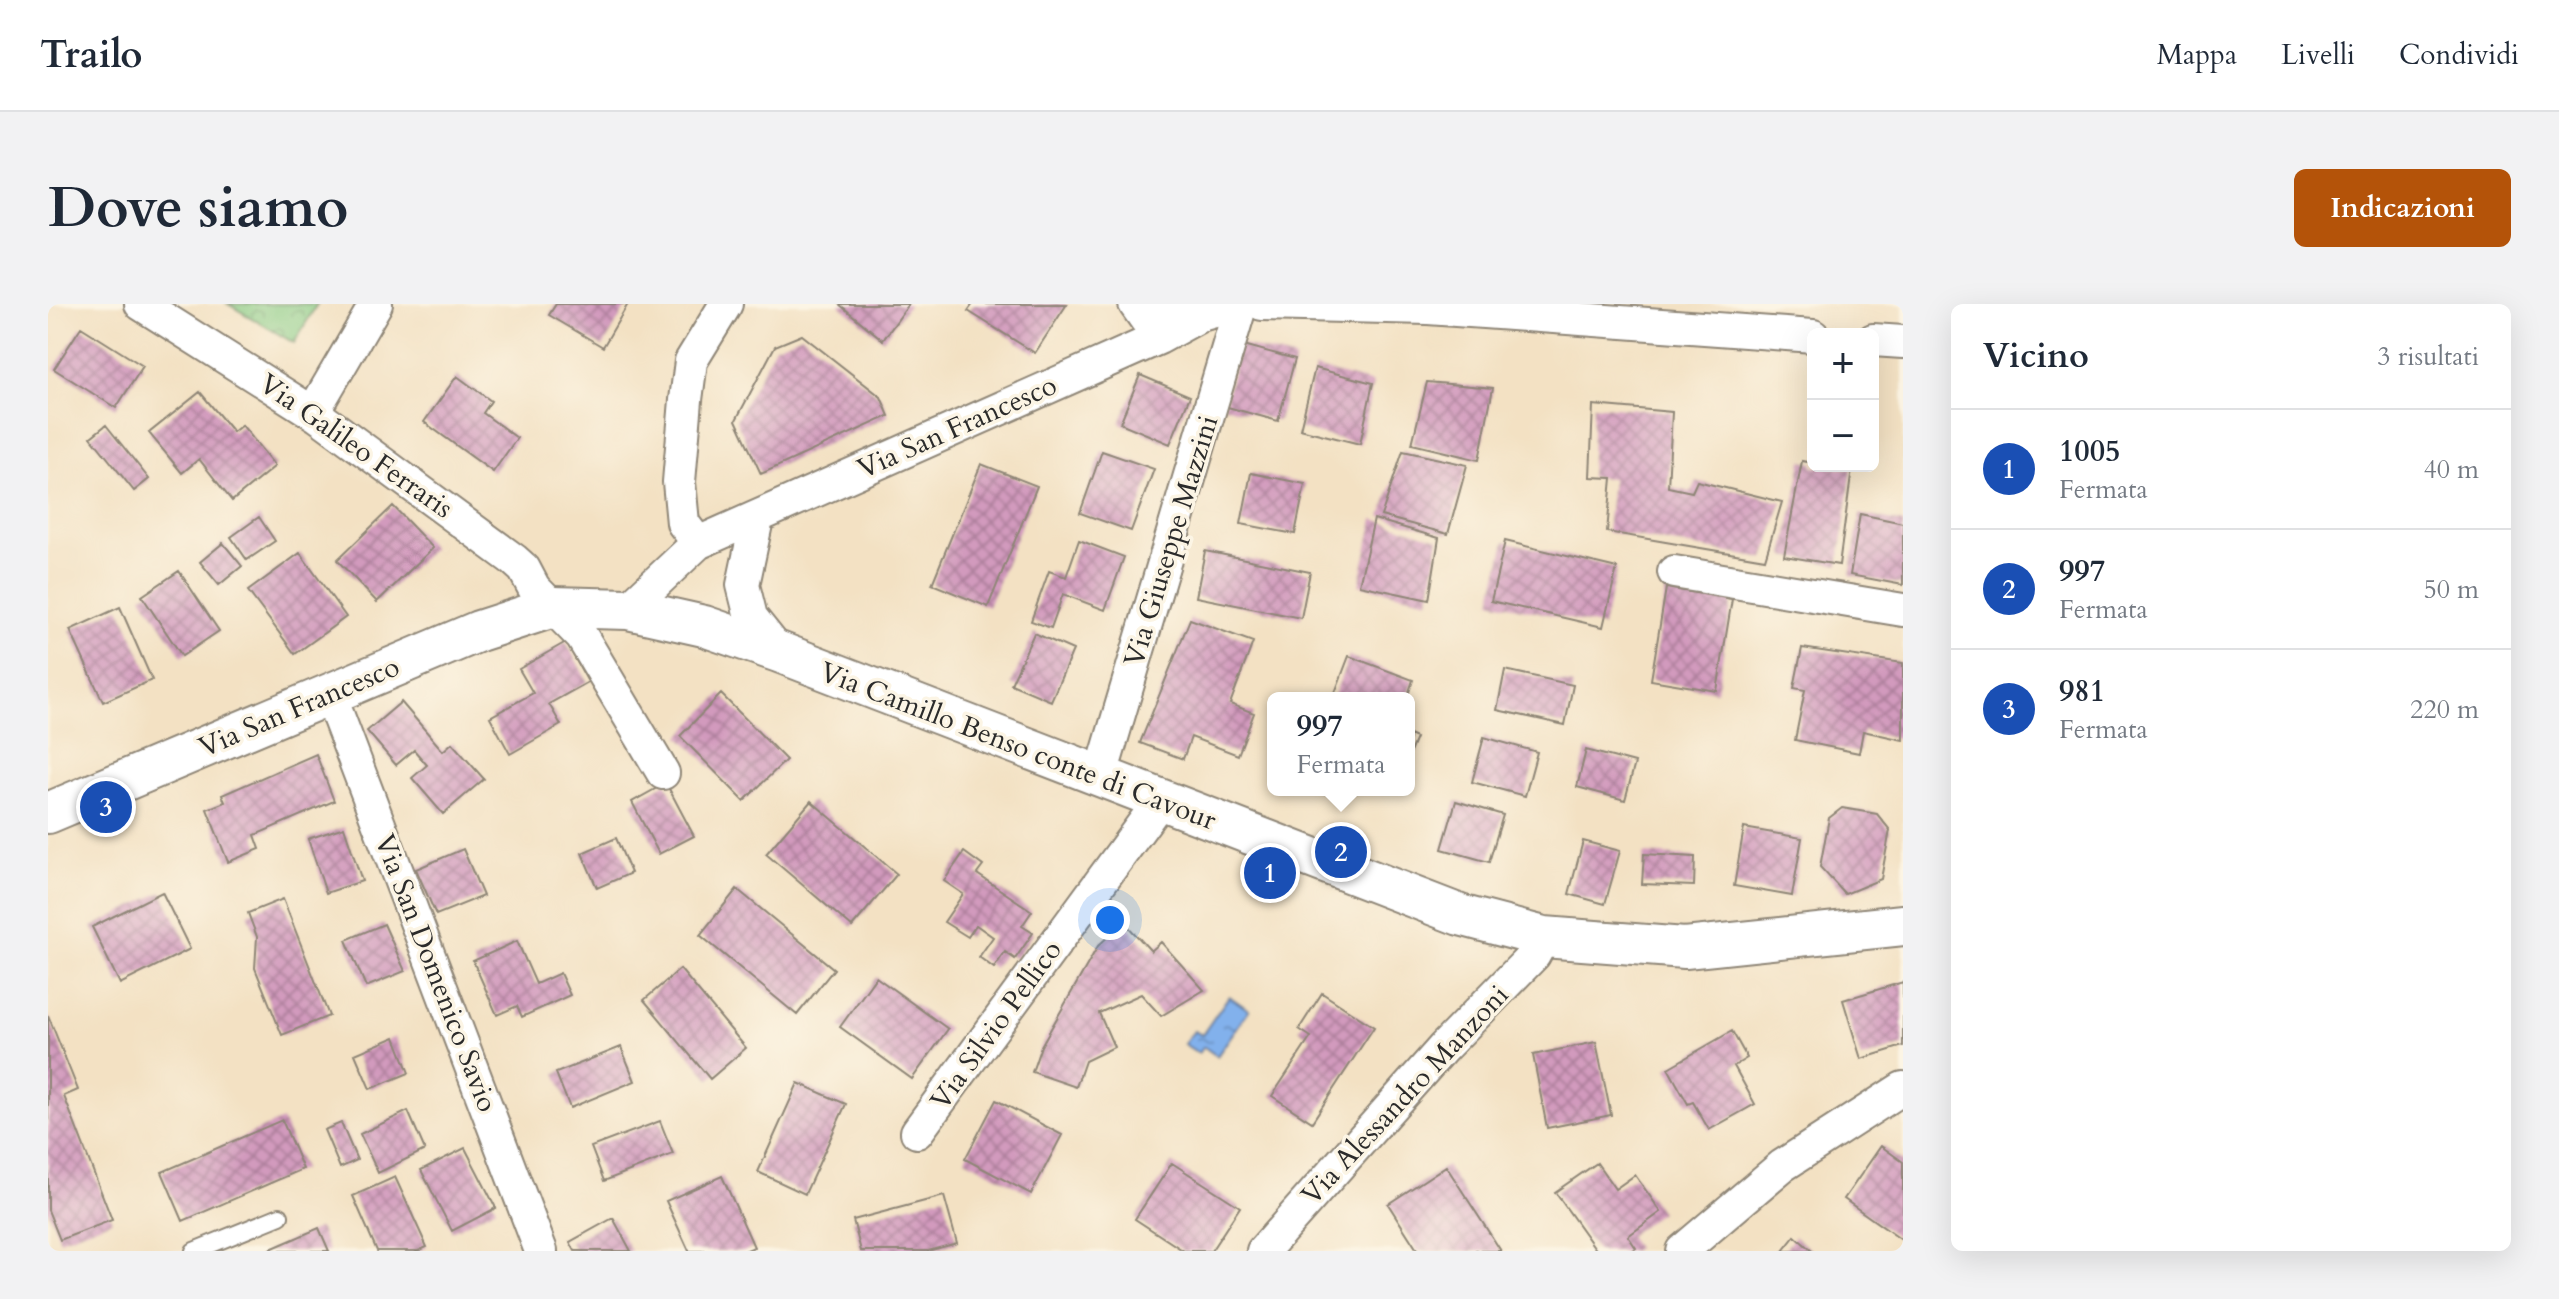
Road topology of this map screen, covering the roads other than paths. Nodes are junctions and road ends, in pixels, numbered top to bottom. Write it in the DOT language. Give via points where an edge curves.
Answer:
graph roads {
  1 [pos="141,304"];
  2 [pos="376,304"];
  3 [pos="726,304"];
  4 [pos="1135,304"];
  5 [pos="1161,304"];
  6 [pos="1240,304"];
  7 [pos="1262,304"];
  8 [pos="1428,306"];
  9 [pos="1201,315"];
  10 [pos="1727,317"];
  11 [pos="1807,335"];
  12 [pos="1159,338"];
  13 [pos="1879,340"];
  14 [pos="1903,342"];
  15 [pos="313,412"];
  16 [pos="757,519"];
  17 [pos="698,543"];
  18 [pos="1674,572"];
  19 [pos="553,607"];
  20 [pos="628,609"];
  21 [pos="1903,610"];
  22 [pos="779,652"];
  23 [pos="330,695"];
  24 [pos="663,773"];
  25 [pos="1100,778"];
  26 [pos="1160,801"];
  27 [pos="48,813"];
  28 [pos="1903,925"];
  29 [pos="1544,937"];
  30 [pos="1903,1088"];
  31 [pos="917,1132"];
  32 [pos="280,1216"];
  33 [pos="194,1251"];
  34 [pos="541,1251"];
  35 [pos="1263,1251"];
  36 [pos="1682,1251"];
  1 -- 15 [label="street, Via Galileo Ferraris"];
  2 -- 15 [label="street"];
  3 -- 17 [label="street" via="691,361 686,400 679,482 683,523"];
  4 -- 12 [label="street"];
  5 -- 9 [label="street"];
  6 -- 9 [label="street, Via San Francesco"];
  6 -- 25 [label="street, Via Giuseppe Mazzini"];
  7 -- 8 [label="street"];
  8 -- 10 [label="street"];
  9 -- 12 [label="street, Via San Francesco"];
  10 -- 11 [label="street"];
  12 -- 16 [label="street, Via San Francesco"];
  13 -- 14 [label="street"];
  15 -- 19 [label="street, Via Galileo Ferraris" via="514,560"];
  16 -- 17 [label="street, Via San Francesco"];
  16 -- 22 [label="street" via="743,585 751,617"];
  17 -- 20 [label="street"];
  18 -- 21 [label="street"];
  19 -- 20 [label="street, Via Camillo Benso conte di Cavour"];
  19 -- 23 [label="street, Via San Francesco" via="479,631"];
  19 -- 24 [label="street, Via Galileo Ferraris" via="582,637"];
  20 -- 22 [label="street, Via Camillo Benso conte di Cavour" via="704,626"];
  22 -- 25 [label="street, Via Camillo Benso conte di Cavour"];
  23 -- 27 [label="street, Via San Francesco"];
  23 -- 34 [label="street, Via San Domenico Savio"];
  25 -- 26 [label="street, Via Camillo Benso conte di Cavour"];
  26 -- 29 [label="street, Via Camillo Benso conte di Cavour" via="1460,915"];
  26 -- 31 [label="street, Via Silvio Pellico"];
  28 -- 29 [label="street, Via Camillo Benso conte di Cavour" via="1685,948"];
  29 -- 35 [label="street, Via Alessandro Manzoni" via="1534,955 1444,1047"];
  30 -- 36 [label="street" via="1782,1166"];
  32 -- 33 [label="lane"];
}
